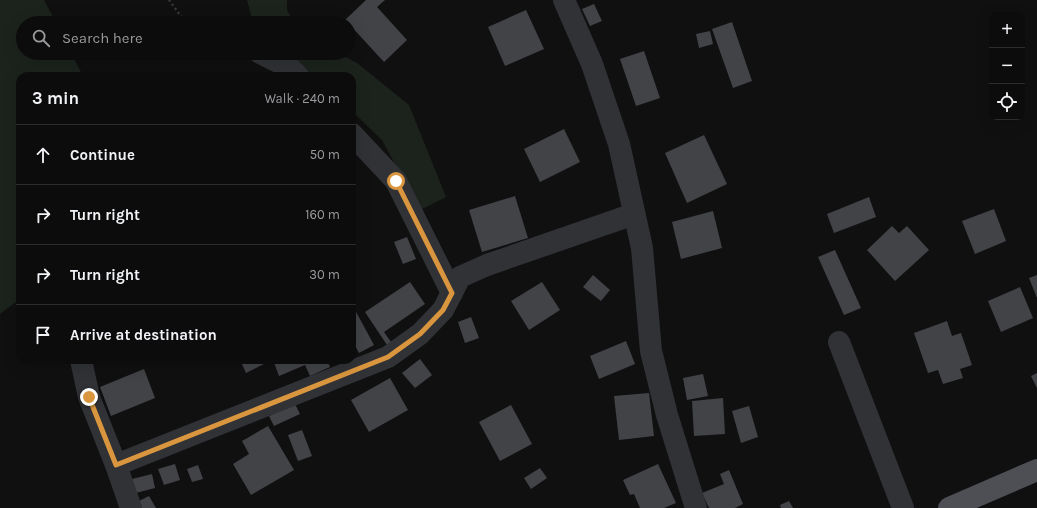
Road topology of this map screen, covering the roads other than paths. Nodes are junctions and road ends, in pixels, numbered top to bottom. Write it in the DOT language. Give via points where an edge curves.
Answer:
graph roads {
  1 [pos="564,0"];
  2 [pos="274,60"];
  3 [pos="294,72"];
  4 [pos="356,138"];
  5 [pos="634,214"];
  6 [pos="452,293"];
  7 [pos="839,342"];
  8 [pos="81,364"];
  9 [pos="116,465"];
  10 [pos="1037,470"];
  11 [pos="131,508"];
  12 [pos="696,508"];
  13 [pos="903,508"];
  14 [pos="949,508"];
  1 -- 5 [label="street" via="592,64 619,144"];
  2 -- 3 [label="street"];
  4 -- 6 [label="street" via="396,181"];
  5 -- 6 [label="street" via="487,265 460,277"];
  5 -- 12 [label="street" via="642,248 651,351 667,415"];
  6 -- 9 [label="street" via="443,310 420,334 388,357"];
  7 -- 13 [label="street"];
  8 -- 9 [label="street" via="89,397"];
  9 -- 11 [label="street"];
  10 -- 14 [label="main road"];
}
